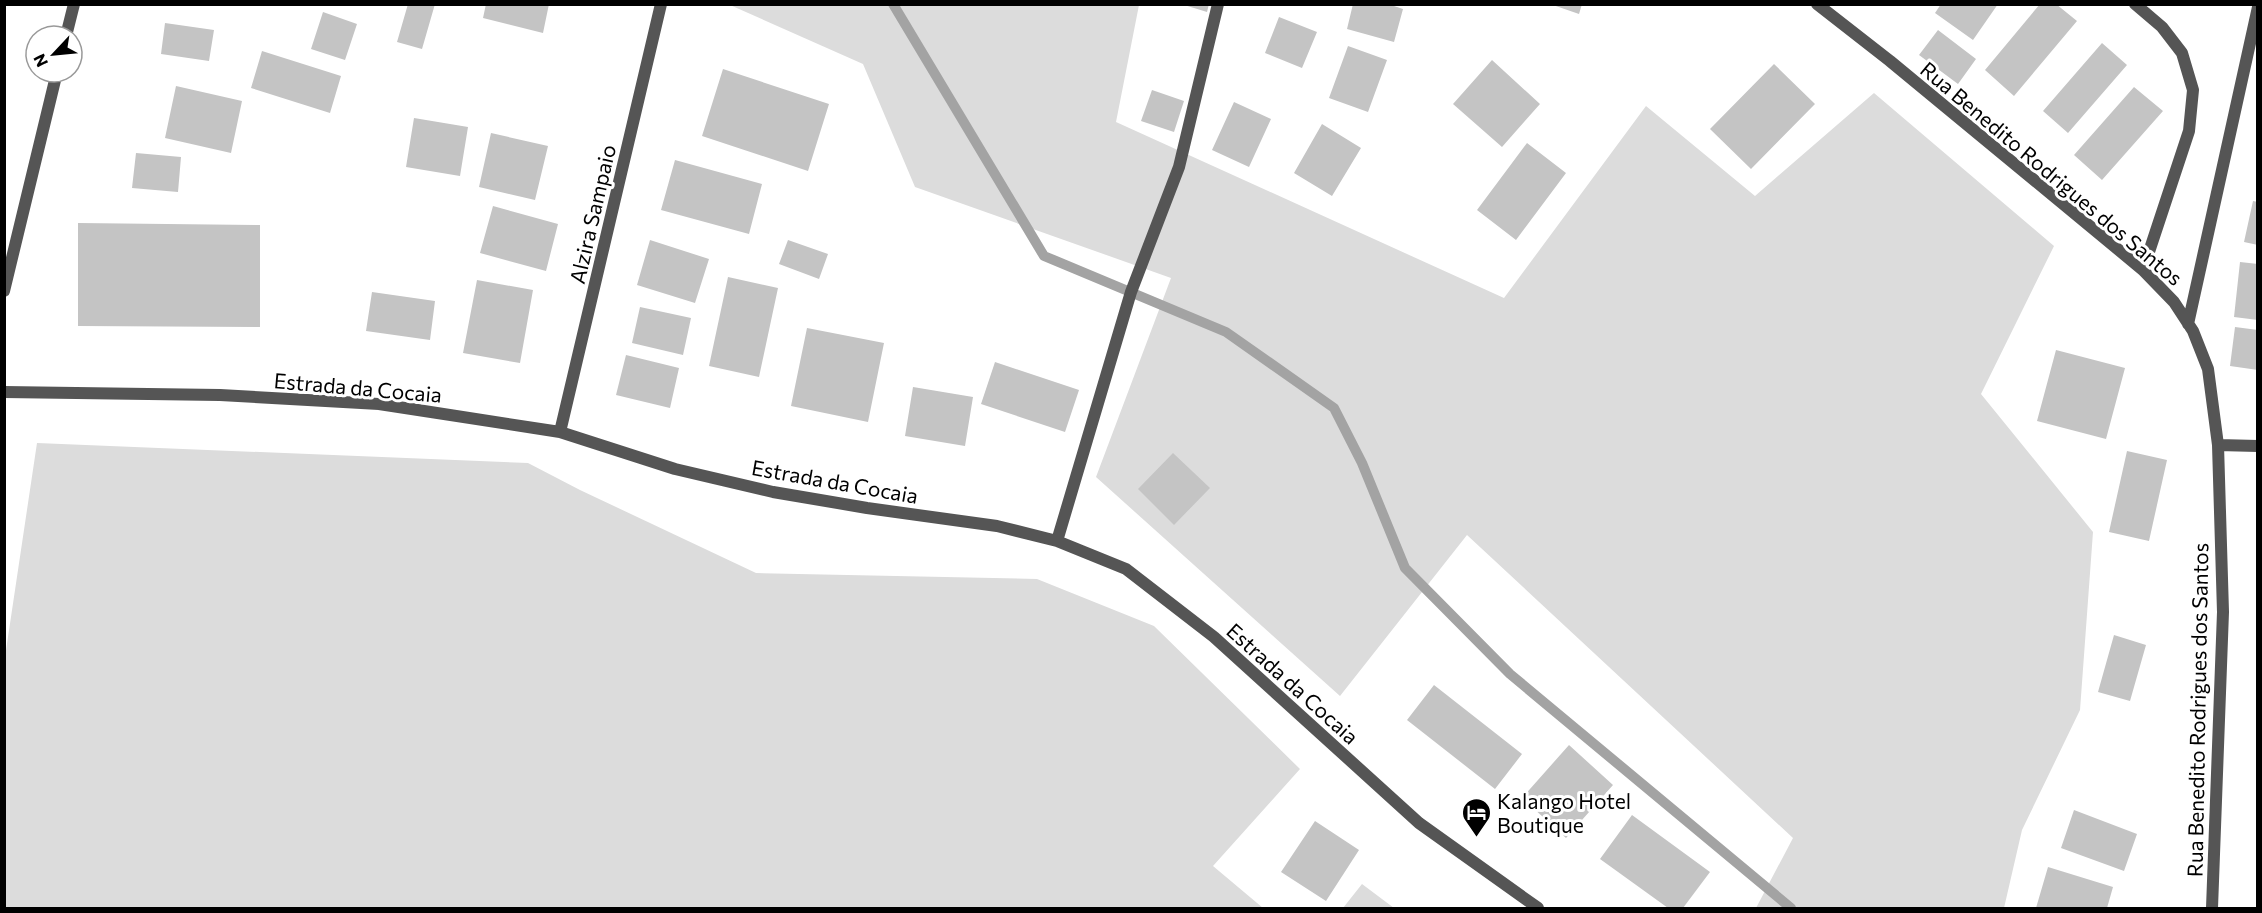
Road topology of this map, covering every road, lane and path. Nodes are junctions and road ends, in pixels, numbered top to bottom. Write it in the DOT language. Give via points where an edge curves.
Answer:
graph roads {
  1 [pos="74,4"];
  2 [pos="661,4"];
  3 [pos="1218,4"];
  4 [pos="1817,4"];
  5 [pos="2135,4"];
  6 [pos="2258,7"];
  7 [pos="69,24"];
  8 [pos="54,84"];
  9 [pos="2143,270"];
  10 [pos="4,291"];
  11 [pos="2188,324"];
  12 [pos="4,392"];
  13 [pos="560,432"];
  14 [pos="2218,445"];
  15 [pos="2258,446"];
  16 [pos="1057,541"];
  17 [pos="1538,909"];
  18 [pos="2212,909"];
  1 -- 7 [label="street"];
  2 -- 13 [label="street, Alzira Sampaio"];
  3 -- 16 [label="street" via="1179,166 1131,292"];
  4 -- 9 [label="street, Rua Benedito Rodrigues dos Santos"];
  5 -- 9 [label="street" via="2162,27 2182,53 2193,90 2189,131"];
  6 -- 11 [label="street"];
  8 -- 10 [label="street"];
  9 -- 11 [label="street, Rua Benedito Rodrigues dos Santos" via="2174,302"];
  11 -- 14 [label="street, Rua Benedito Rodrigues dos Santos" via="2208,369"];
  12 -- 13 [label="street, Estrada da Cocaia" via="220,395 379,404"];
  13 -- 16 [label="street, Estrada da Cocaia" via="675,469 773,492 997,526"];
  14 -- 15 [label="street"];
  14 -- 18 [label="street, Rua Benedito Rodrigues dos Santos" via="2223,612"];
  16 -- 17 [label="street, Estrada da Cocaia" via="1126,569 1214,637 1419,823"];
}
